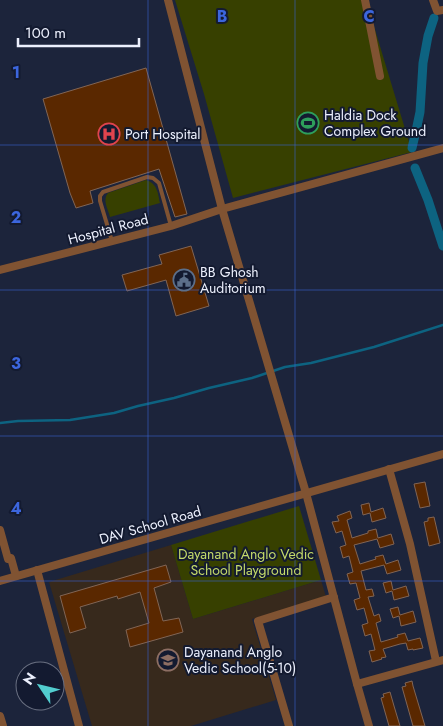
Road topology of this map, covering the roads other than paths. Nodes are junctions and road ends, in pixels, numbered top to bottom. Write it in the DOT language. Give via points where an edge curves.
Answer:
graph roads {
  1 [pos="168,0"];
  2 [pos="365,0"];
  3 [pos="433,0"];
  4 [pos="443,10"];
  5 [pos="380,76"];
  6 [pos="443,148"];
  7 [pos="222,208"];
  8 [pos="171,226"];
  9 [pos="112,241"];
  10 [pos="0,270"];
  11 [pos="443,454"];
  12 [pos="389,469"];
  13 [pos="306,493"];
  14 [pos="0,530"];
  15 [pos="37,570"];
  16 [pos="16,576"];
  17 [pos="0,581"];
  18 [pos="334,598"];
  19 [pos="440,660"];
  20 [pos="357,684"];
  21 [pos="0,716"];
  22 [pos="3,726"];
  23 [pos="79,726"];
  24 [pos="289,726"];
  25 [pos="369,726"];
  1 -- 7 [label="street"];
  2 -- 5 [label="street"];
  3 -- 4 [label="street" via="437,12"];
  6 -- 7 [label="street, Hospital Road"];
  7 -- 8 [label="street, Hospital Road"];
  7 -- 13 [label="street"];
  8 -- 9 [label="street, Hospital Road"];
  8 -- 9 [label="lane" via="159,183 147,177 103,192 100,196"];
  9 -- 10 [label="street, Hospital Road"];
  11 -- 12 [label="street, DAV School Road"];
  12 -- 13 [label="street, DAV School Road"];
  12 -- 19 [label="street"];
  13 -- 15 [label="street, DAV School Road"];
  13 -- 18 [label="street"];
  14 -- 16 [label="street"];
  15 -- 16 [label="street, DAV School Road"];
  15 -- 23 [label="street"];
  16 -- 17 [label="street, DAV School Road"];
  18 -- 20 [label="street"];
  18 -- 24 [label="street" via="258,621"];
  19 -- 20 [label="street"];
  20 -- 25 [label="street"];
  21 -- 22 [label="street"];
}
